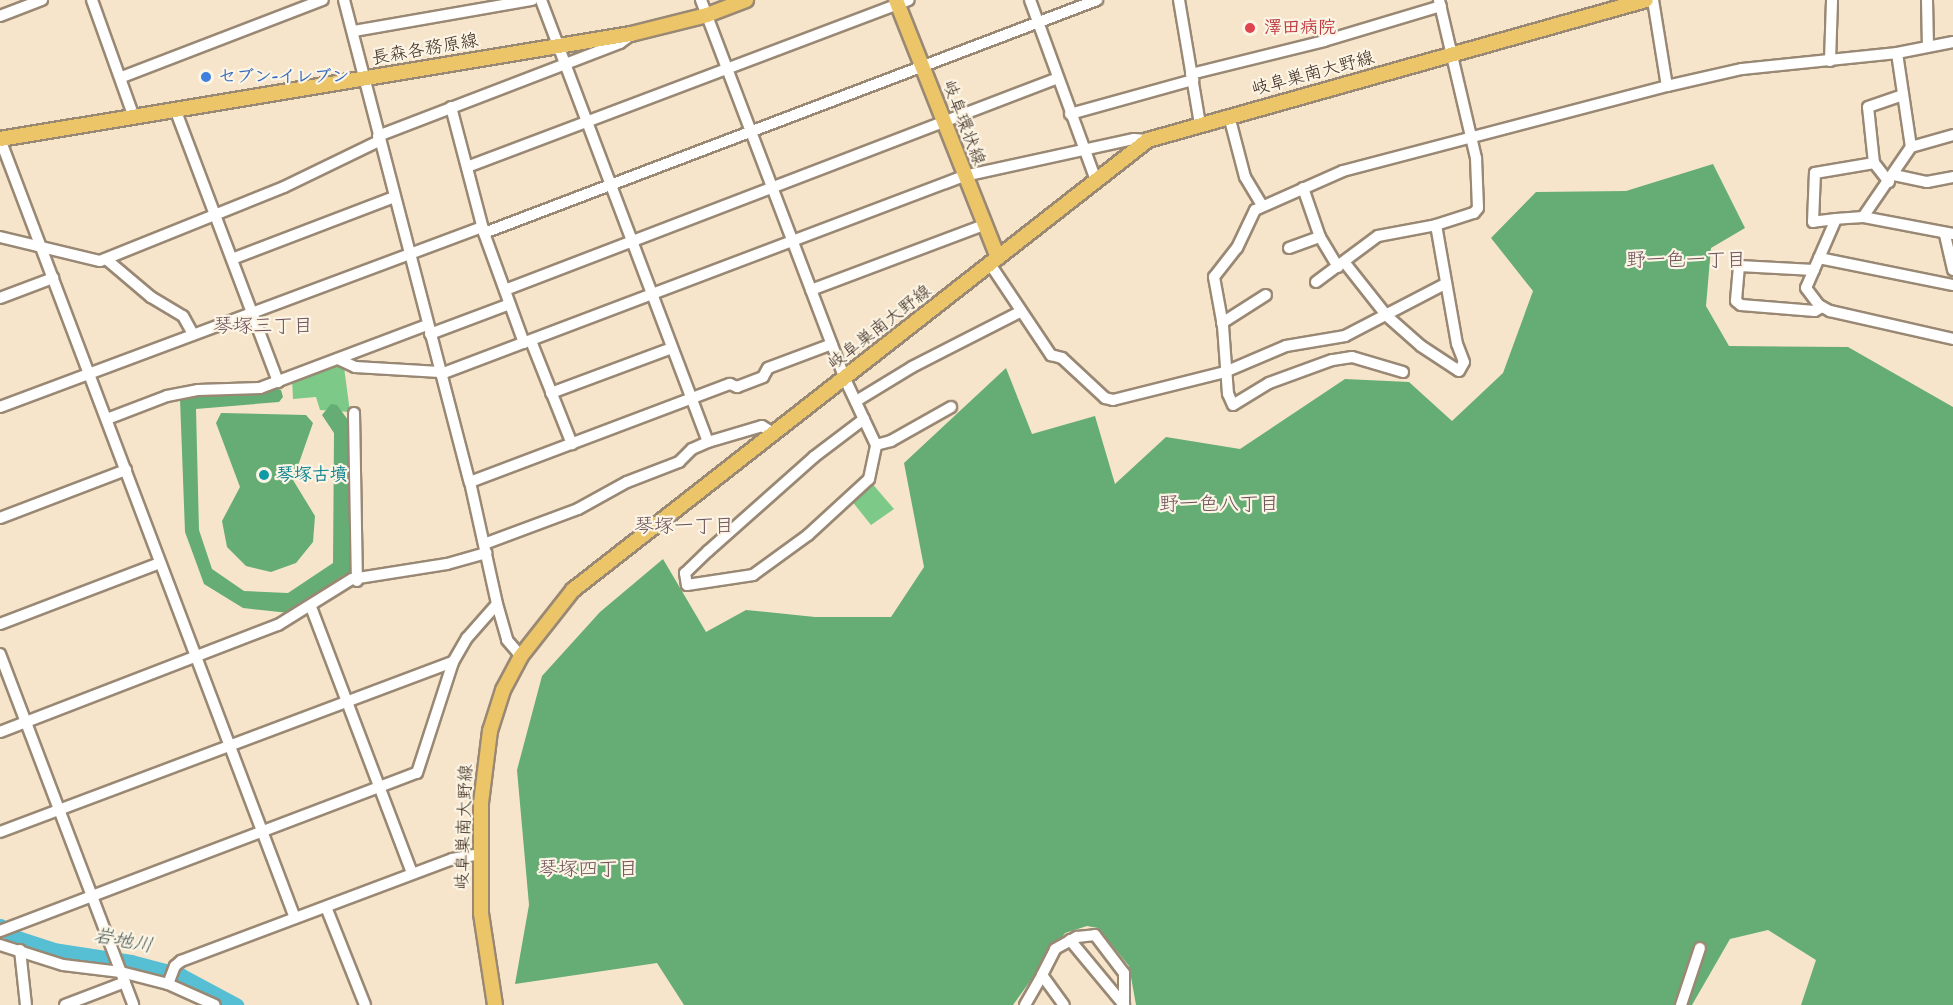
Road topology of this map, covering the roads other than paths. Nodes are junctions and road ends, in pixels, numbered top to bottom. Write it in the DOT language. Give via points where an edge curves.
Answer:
graph roads {
  1 [pos="42,0"];
  2 [pos="92,0"];
  3 [pos="323,0"];
  4 [pos="344,0"];
  5 [pos="532,0"];
  6 [pos="541,0"];
  7 [pos="701,0"];
  8 [pos="746,0"];
  9 [pos="1029,0"];
  10 [pos="1096,0"];
  11 [pos="1179,0"];
  12 [pos="1646,0"];
  13 [pos="1653,0"];
  14 [pos="1832,0"];
  15 [pos="1927,0"];
  16 [pos="901,1"];
  17 [pos="1440,3"];
  18 [pos="707,15"];
  19 [pos="0,16"];
  20 [pos="1038,21"];
  21 [pos="354,31"];
  22 [pos="631,34"];
  23 [pos="1953,42"];
  24 [pos="558,46"];
  25 [pos="1928,46"];
  26 [pos="1897,53"];
  27 [pos="1453,54"];
  28 [pos="1830,61"];
  29 [pos="564,65"];
  30 [pos="922,66"];
  31 [pos="727,68"];
  32 [pos="122,77"];
  33 [pos="1192,77"];
  34 [pos="1058,78"];
  35 [pos="364,79"];
  36 [pos="1667,86"];
  37 [pos="1903,95"];
  38 [pos="452,107"];
  39 [pos="175,109"];
  40 [pos="1071,114"];
  41 [pos="1230,116"];
  42 [pos="134,117"];
  43 [pos="586,122"];
  44 [pos="943,122"];
  45 [pos="1200,124"];
  46 [pos="751,133"];
  47 [pos="1953,135"];
  48 [pos="1471,136"];
  49 [pos="0,139"];
  50 [pos="379,139"];
  51 [pos="1148,140"];
  52 [pos="1911,147"];
  53 [pos="1084,151"];
  54 [pos="1874,164"];
  55 [pos="467,167"];
  56 [pos="964,176"];
  57 [pos="1953,177"];
  58 [pos="1095,178"];
  59 [pos="1891,179"];
  60 [pos="610,185"];
  61 [pos="772,187"];
  62 [pos="1303,188"];
  63 [pos="394,197"];
  64 [pos="1262,205"];
  65 [pos="215,216"];
  66 [pos="1863,217"];
  67 [pos="1836,219"];
  68 [pos="984,225"];
  69 [pos="1436,225"];
  70 [pos="483,230"];
  71 [pos="1949,234"];
  72 [pos="0,237"];
  73 [pos="1320,237"];
  74 [pos="632,241"];
  75 [pos="792,241"];
  76 [pos="42,248"];
  77 [pos="1289,248"];
  78 [pos="408,253"];
  79 [pos="1819,258"];
  80 [pos="106,259"];
  81 [pos="232,259"];
  82 [pos="994,261"];
  83 [pos="1341,265"];
  84 [pos="1814,270"];
  85 [pos="1953,270"];
  86 [pos="53,278"];
  87 [pos="1316,282"];
  88 [pos="1445,284"];
  89 [pos="1953,285"];
  90 [pos="505,290"];
  91 [pos="811,290"];
  92 [pos="652,294"];
  93 [pos="1266,295"];
  94 [pos="0,298"];
  95 [pos="510,304"];
  96 [pos="1822,307"];
  97 [pos="252,311"];
  98 [pos="1020,312"];
  99 [pos="1387,316"];
  100 [pos="1222,322"];
  101 [pos="428,330"];
  102 [pos="193,334"];
  103 [pos="1343,336"];
  104 [pos="1953,339"];
  105 [pos="527,342"];
  106 [pos="832,344"];
  107 [pos="672,348"];
  108 [pos="1350,357"];
  109 [pos="338,359"];
  110 [pos="1225,372"];
  111 [pos="1403,372"];
  112 [pos="441,373"];
  113 [pos="89,374"];
  114 [pos="845,379"];
  115 [pos="278,382"];
  116 [pos="551,393"];
  117 [pos="691,399"];
  118 [pos="858,400"];
  119 [pos="0,407"];
  120 [pos="951,407"];
  121 [pos="354,413"];
  122 [pos="107,419"];
  123 [pos="864,419"];
  124 [pos="773,433"];
  125 [pos="708,442"];
  126 [pos="572,444"];
  127 [pos="876,445"];
  128 [pos="126,470"];
  129 [pos="471,482"];
  130 [pos="0,518"];
  131 [pos="485,548"];
  132 [pos="160,562"];
  133 [pos="357,580"];
  134 [pos="497,604"];
  135 [pos="311,607"];
  136 [pos="0,624"];
  137 [pos="0,654"];
  138 [pos="521,656"];
  139 [pos="196,657"];
  140 [pos="453,662"];
  141 [pos="346,701"];
  142 [pos="26,722"];
  143 [pos="0,732"];
  144 [pos="230,745"];
  145 [pos="380,787"];
  146 [pos="59,809"];
  147 [pos="263,831"];
  148 [pos="0,832"];
  149 [pos="481,854"];
  150 [pos="412,873"];
  151 [pos="92,896"];
  152 [pos="326,907"];
  153 [pos="296,918"];
  154 [pos="5,930"];
  155 [pos="1070,940"];
  156 [pos="0,945"];
  157 [pos="1700,948"];
  158 [pos="20,950"];
  159 [pos="121,974"];
  160 [pos="1042,975"];
  161 [pos="169,982"];
  162 [pos="362,1004"];
  163 [pos="26,1005"];
  164 [pos="65,1005"];
  165 [pos="133,1005"];
  166 [pos="215,1005"];
  167 [pos="495,1005"];
  168 [pos="1025,1005"];
  169 [pos="1064,1005"];
  170 [pos="1124,1005"];
  171 [pos="1681,1005"];
  1 -- 19 [label="street"];
  2 -- 32 [label="street"];
  3 -- 32 [label="street"];
  4 -- 21 [label="street"];
  5 -- 21 [label="street"];
  6 -- 24 [label="street"];
  7 -- 18 [label="street"];
  8 -- 18 [label="main road, 長森各務原線"];
  9 -- 20 [label="street"];
  10 -- 20 [label="street"];
  11 -- 33 [label="street"];
  12 -- 27 [label="main road, 岐阜巣南大野線"];
  13 -- 36 [label="street"];
  14 -- 28 [label="street"];
  15 -- 25 [label="street"];
  16 -- 30 [label="main road, 岐阜環状線"];
  16 -- 31 [label="street"];
  17 -- 27 [label="street"];
  17 -- 33 [label="street" via="1324,41"];
  18 -- 22 [label="main road, 長森各務原線"];
  18 -- 31 [label="street"];
  20 -- 30 [label="street"];
  20 -- 34 [label="street"];
  21 -- 35 [label="street"];
  22 -- 24 [label="main road, 長森各務原線"];
  22 -- 29 [label="street" via="620,43"];
  23 -- 25 [label="street"];
  24 -- 29 [label="street"];
  24 -- 35 [label="main road, 長森各務原線"];
  25 -- 26 [label="street"];
  26 -- 28 [label="street"];
  26 -- 37 [label="street"];
  27 -- 41 [label="main road, 岐阜巣南大野線"];
  27 -- 48 [label="street"];
  28 -- 36 [label="street" via="1742,69"];
  29 -- 38 [label="street"];
  29 -- 43 [label="street"];
  30 -- 44 [label="main road, 岐阜環状線"];
  30 -- 46 [label="street"];
  31 -- 43 [label="street"];
  31 -- 46 [label="street"];
  32 -- 42 [label="street"];
  33 -- 40 [label="street"];
  33 -- 45 [label="street"];
  34 -- 40 [label="street"];
  34 -- 44 [label="street"];
  35 -- 39 [label="main road, 長森各務原線"];
  35 -- 50 [label="street"];
  36 -- 48 [label="street"];
  37 -- 52 [label="street"];
  37 -- 54 [label="street" via="1868,107"];
  38 -- 50 [label="street"];
  38 -- 55 [label="street"];
  39 -- 42 [label="main road, 長森各務原線"];
  39 -- 65 [label="street"];
  40 -- 53 [label="street"];
  41 -- 45 [label="main road, 岐阜巣南大野線"];
  41 -- 64 [label="street" via="1245,177"];
  42 -- 49 [label="main road, 長森各務原線"];
  43 -- 55 [label="street"];
  43 -- 60 [label="street"];
  44 -- 56 [label="main road, 岐阜環状線"];
  44 -- 61 [label="street"];
  45 -- 51 [label="main road, 岐阜巣南大野線"];
  46 -- 60 [label="street"];
  46 -- 61 [label="street"];
  47 -- 52 [label="street"];
  48 -- 62 [label="street" via="1343,171"];
  48 -- 69 [label="street" via="1478,208 1474,213"];
  49 -- 76 [label="street"];
  50 -- 63 [label="street"];
  50 -- 65 [label="street"];
  51 -- 53 [label="street" via="1134,139"];
  51 -- 58 [label="main road, 岐阜巣南大野線"];
  52 -- 59 [label="street"];
  53 -- 56 [label="street"];
  53 -- 58 [label="street"];
  54 -- 59 [label="street"];
  54 -- 67 [label="street" via="1815,173 1813,222"];
  55 -- 70 [label="street"];
  56 -- 68 [label="main road, 岐阜環状線"];
  56 -- 75 [label="street"];
  57 -- 59 [label="street" via="1927,182"];
  58 -- 82 [label="main road, 岐阜巣南大野線"];
  59 -- 66 [label="street"];
  60 -- 70 [label="street"];
  60 -- 74 [label="street"];
  61 -- 74 [label="street"];
  61 -- 75 [label="street"];
  62 -- 64 [label="street"];
  62 -- 73 [label="street"];
  63 -- 78 [label="street"];
  63 -- 81 [label="street"];
  64 -- 100 [label="street" via="1255,210 1231,257 1214,278"];
  65 -- 80 [label="street"];
  65 -- 81 [label="street"];
  66 -- 67 [label="street"];
  66 -- 71 [label="street"];
  67 -- 79 [label="street"];
  68 -- 82 [label="main road, 岐阜環状線"];
  68 -- 91 [label="street"];
  69 -- 83 [label="street" via="1378,236"];
  69 -- 88 [label="street"];
  70 -- 78 [label="street"];
  70 -- 90 [label="street"];
  71 -- 85 [label="street"];
  72 -- 76 [label="street"];
  73 -- 77 [label="street"];
  73 -- 83 [label="street"];
  74 -- 90 [label="street"];
  74 -- 92 [label="street"];
  75 -- 91 [label="street"];
  75 -- 92 [label="street"];
  76 -- 80 [label="street" via="91,260"];
  76 -- 86 [label="street"];
  78 -- 97 [label="street"];
  78 -- 101 [label="street"];
  79 -- 84 [label="street"];
  79 -- 89 [label="street"];
  80 -- 102 [label="street" via="151,297 183,316"];
  81 -- 97 [label="street"];
  82 -- 98 [label="street"];
  82 -- 114 [label="main road, 岐阜巣南大野線"];
  83 -- 87 [label="street"];
  83 -- 99 [label="street"];
  84 -- 96 [label="street" via="1806,288"];
  84 -- 96 [label="street" via="1739,266 1736,301 1815,312"];
  86 -- 94 [label="street"];
  86 -- 113 [label="street"];
  88 -- 99 [label="street"];
  88 -- 99 [label="street" via="1464,362 1459,371 1421,346"];
  90 -- 95 [label="street"];
  91 -- 106 [label="street"];
  92 -- 105 [label="street"];
  92 -- 107 [label="street"];
  93 -- 100 [label="street"];
  95 -- 101 [label="street"];
  95 -- 105 [label="street"];
  96 -- 104 [label="street"];
  97 -- 102 [label="street"];
  97 -- 115 [label="street"];
  98 -- 110 [label="street" via="1051,355 1062,358 1113,400"];
  98 -- 118 [label="street" via="912,367"];
  99 -- 103 [label="street"];
  100 -- 110 [label="street"];
  101 -- 109 [label="street"];
  101 -- 112 [label="street"];
  102 -- 113 [label="street"];
  103 -- 108 [label="street"];
  103 -- 110 [label="street" via="1286,346"];
  105 -- 112 [label="street"];
  105 -- 116 [label="street"];
  106 -- 114 [label="street"];
  106 -- 117 [label="street" via="768,368 763,377"];
  107 -- 116 [label="street"];
  107 -- 117 [label="street"];
  108 -- 110 [label="street" via="1288,375 1233,405"];
  108 -- 111 [label="street"];
  109 -- 112 [label="street" via="355,368"];
  109 -- 115 [label="street"];
  112 -- 129 [label="street"];
  113 -- 119 [label="street"];
  113 -- 122 [label="street"];
  114 -- 118 [label="street"];
  114 -- 124 [label="main road, 岐阜巣南大野線"];
  115 -- 122 [label="street" via="260,388 198,390 167,396"];
  116 -- 126 [label="street"];
  117 -- 125 [label="street"];
  117 -- 126 [label="street"];
  118 -- 123 [label="street"];
  120 -- 127 [label="street" via="891,441"];
  121 -- 133 [label="street"];
  122 -- 128 [label="street"];
  123 -- 127 [label="street"];
  123 -- 127 [label="street" via="814,457 708,551 685,573 687,585 753,575 808,535 869,479"];
  124 -- 125 [label="street" via="762,426"];
  124 -- 138 [label="main road, 岐阜巣南大野線" via="573,590"];
  125 -- 131 [label="street" via="692,449 679,462"];
  126 -- 129 [label="street"];
  128 -- 130 [label="street"];
  128 -- 132 [label="street"];
  129 -- 131 [label="street"];
  131 -- 133 [label="street"];
  131 -- 134 [label="street"];
  132 -- 136 [label="street"];
  132 -- 139 [label="street"];
  133 -- 135 [label="street" via="352,579"];
  134 -- 138 [label="street" via="507,640"];
  134 -- 140 [label="street" via="466,638"];
  135 -- 139 [label="street" via="278,625"];
  135 -- 141 [label="street"];
  137 -- 142 [label="street"];
  138 -- 149 [label="main road, 岐阜巣南大野線" via="503,690 490,731 481,803"];
  139 -- 142 [label="street"];
  139 -- 144 [label="street"];
  140 -- 141 [label="street"];
  140 -- 145 [label="street" via="417,773"];
  141 -- 144 [label="street"];
  141 -- 145 [label="street"];
  142 -- 143 [label="street"];
  142 -- 146 [label="street"];
  144 -- 146 [label="street"];
  144 -- 147 [label="street"];
  145 -- 147 [label="street"];
  145 -- 150 [label="street"];
  146 -- 148 [label="street"];
  146 -- 151 [label="street"];
  147 -- 151 [label="street"];
  147 -- 153 [label="street"];
  149 -- 150 [label="street"];
  149 -- 167 [label="main road, 岐阜巣南大野線" via="481,913"];
  150 -- 152 [label="street"];
  151 -- 154 [label="street"];
  151 -- 159 [label="street"];
  152 -- 153 [label="street"];
  152 -- 162 [label="street"];
  153 -- 161 [label="street" via="181,961"];
  155 -- 160 [label="street" via="1055,949"];
  155 -- 170 [label="street"];
  155 -- 170 [label="street" via="1095,935 1124,973"];
  156 -- 158 [label="street"];
  157 -- 171 [label="street"];
  158 -- 159 [label="street" via="63,965"];
  158 -- 163 [label="street"];
  159 -- 161 [label="street"];
  159 -- 164 [label="street"];
  159 -- 165 [label="street"];
  160 -- 168 [label="street"];
  160 -- 169 [label="street"];
  161 -- 166 [label="street"];
}
